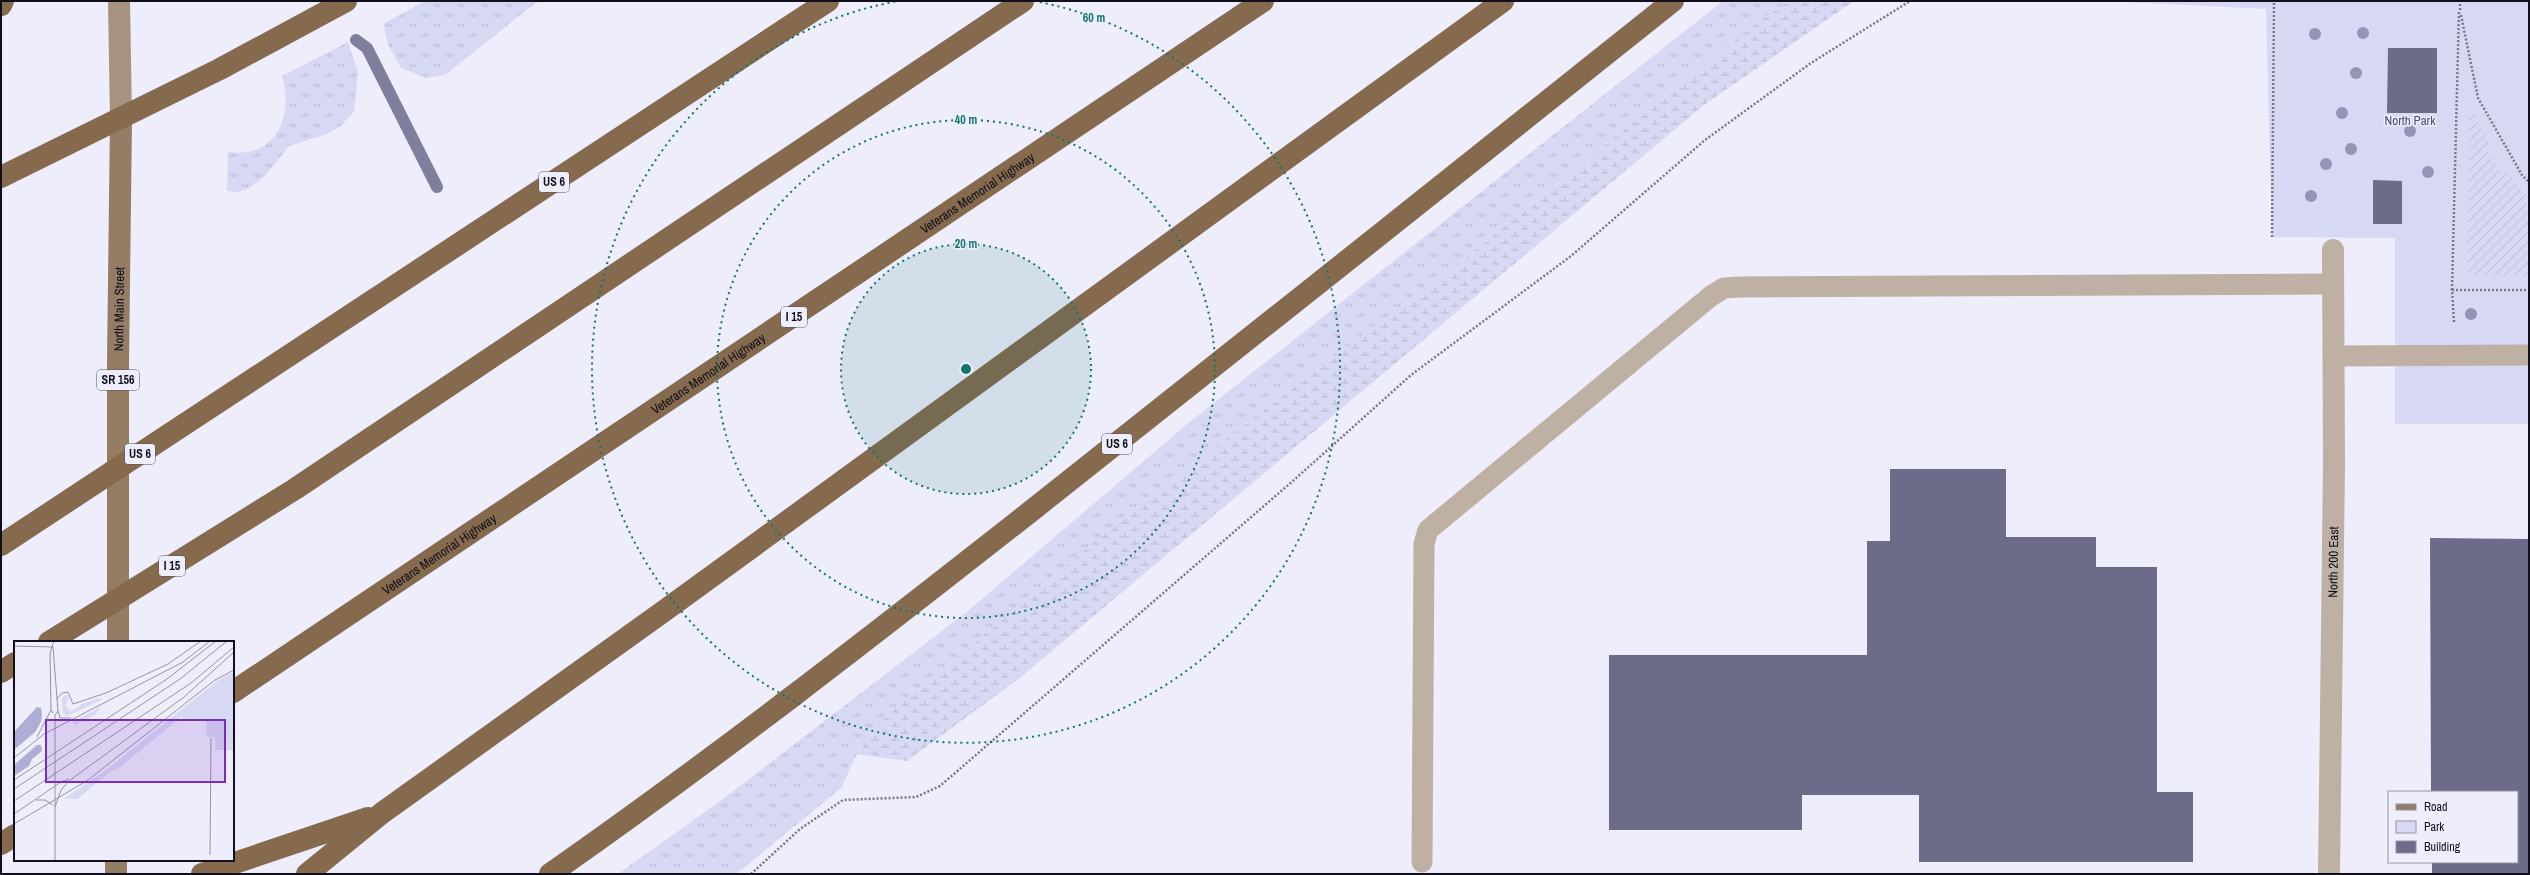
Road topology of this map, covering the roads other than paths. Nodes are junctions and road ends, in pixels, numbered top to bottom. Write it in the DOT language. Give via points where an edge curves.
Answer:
graph roads {
  1 [pos="3,1"];
  2 [pos="119,1"];
  3 [pos="346,1"];
  4 [pos="828,1"];
  5 [pos="1023,1"];
  6 [pos="1263,1"];
  7 [pos="1503,1"];
  8 [pos="1673,1"];
  9 [pos="1,5"];
  10 [pos="121,119"];
  11 [pos="1,177"];
  12 [pos="2333,250"];
  13 [pos="2333,284"];
  14 [pos="2529,355"];
  15 [pos="2332,356"];
  16 [pos="1,545"];
  17 [pos="51,641"];
  18 [pos="118,641"];
  19 [pos="14,664"];
  20 [pos="1,672"];
  21 [pos="234,691"];
  22 [pos="382,813"];
  23 [pos="14,836"];
  24 [pos="1,844"];
  25 [pos="116,861"];
  26 [pos="1422,862"];
  27 [pos="116,874"];
  28 [pos="202,874"];
  29 [pos="307,874"];
  30 [pos="550,874"];
  31 [pos="2329,874"];
  1 -- 9 [label="highway"];
  2 -- 10 [label="main road, North Main Street"];
  3 -- 10 [label="highway" via="238,60"];
  4 -- 16 [label="highway, US 6"];
  5 -- 17 [label="highway, I 15" via="294,489"];
  6 -- 21 [label="highway, Veterans Memorial Highway / I 15"];
  7 -- 22 [label="highway" via="652,620"];
  8 -- 30 [label="highway, US 6" via="1162,409 847,656 704,765"];
  10 -- 11 [label="highway"];
  10 -- 18 [label="main road, North Main Street / SR 156"];
  12 -- 13 [label="street, North 200 East"];
  13 -- 15 [label="street, North 200 East"];
  13 -- 26 [label="lane" via="1740,286 1724,288 1711,296 1428,530 1424,544"];
  14 -- 15 [label="lane"];
  15 -- 31 [label="street, North 200 East" via="2334,464"];
  19 -- 20 [label="highway"];
  22 -- 28 [label="highway"];
  22 -- 29 [label="highway"];
  23 -- 24 [label="highway"];
  25 -- 27 [label="main road"];
}
